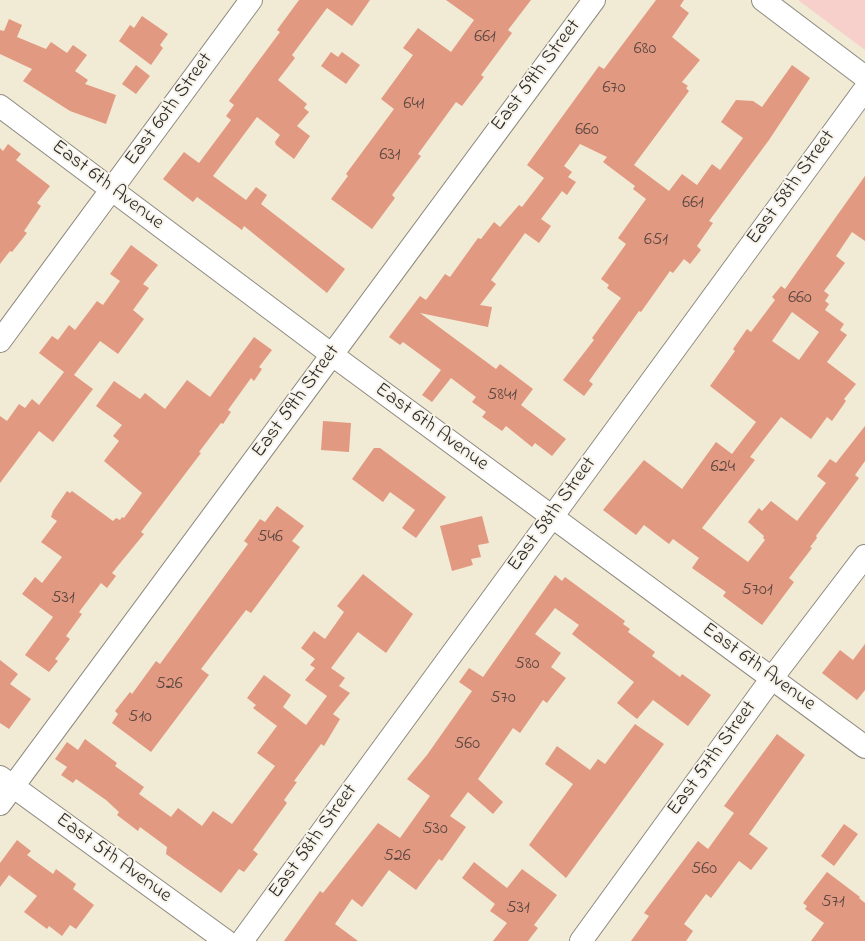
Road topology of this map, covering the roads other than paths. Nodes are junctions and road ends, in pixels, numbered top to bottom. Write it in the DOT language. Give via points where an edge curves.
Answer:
graph roads {
  1 [pos="251,0"];
  2 [pos="594,0"];
  3 [pos="762,0"];
  4 [pos="865,77"];
  5 [pos="865,89"];
  6 [pos="0,106"];
  7 [pos="111,190"];
  8 [pos="0,341"];
  9 [pos="332,354"];
  10 [pos="551,517"];
  11 [pos="865,556"];
  12 [pos="772,678"];
  13 [pos="865,747"];
  14 [pos="7,782"];
  15 [pos="0,804"];
  16 [pos="226,941"];
  17 [pos="242,941"];
  18 [pos="581,941"];
  1 -- 7 [label="street, East 60th Street"];
  2 -- 9 [label="street, East 59th Street"];
  3 -- 4 [label="street"];
  5 -- 10 [label="street, East 58th Street"];
  6 -- 7 [label="street, East 6th Avenue"];
  7 -- 8 [label="street, East 60th Street"];
  7 -- 9 [label="street, East 6th Avenue"];
  9 -- 10 [label="street, East 6th Avenue"];
  9 -- 14 [label="street, East 59th Street"];
  10 -- 12 [label="street, East 6th Avenue"];
  10 -- 17 [label="street, East 58th Street"];
  11 -- 12 [label="street, East 57th Street"];
  12 -- 13 [label="street, East 6th Avenue"];
  12 -- 18 [label="street, East 57th Street"];
  14 -- 15 [label="street, East 59th Street"];
  14 -- 16 [label="street, East 5th Avenue"];
}
